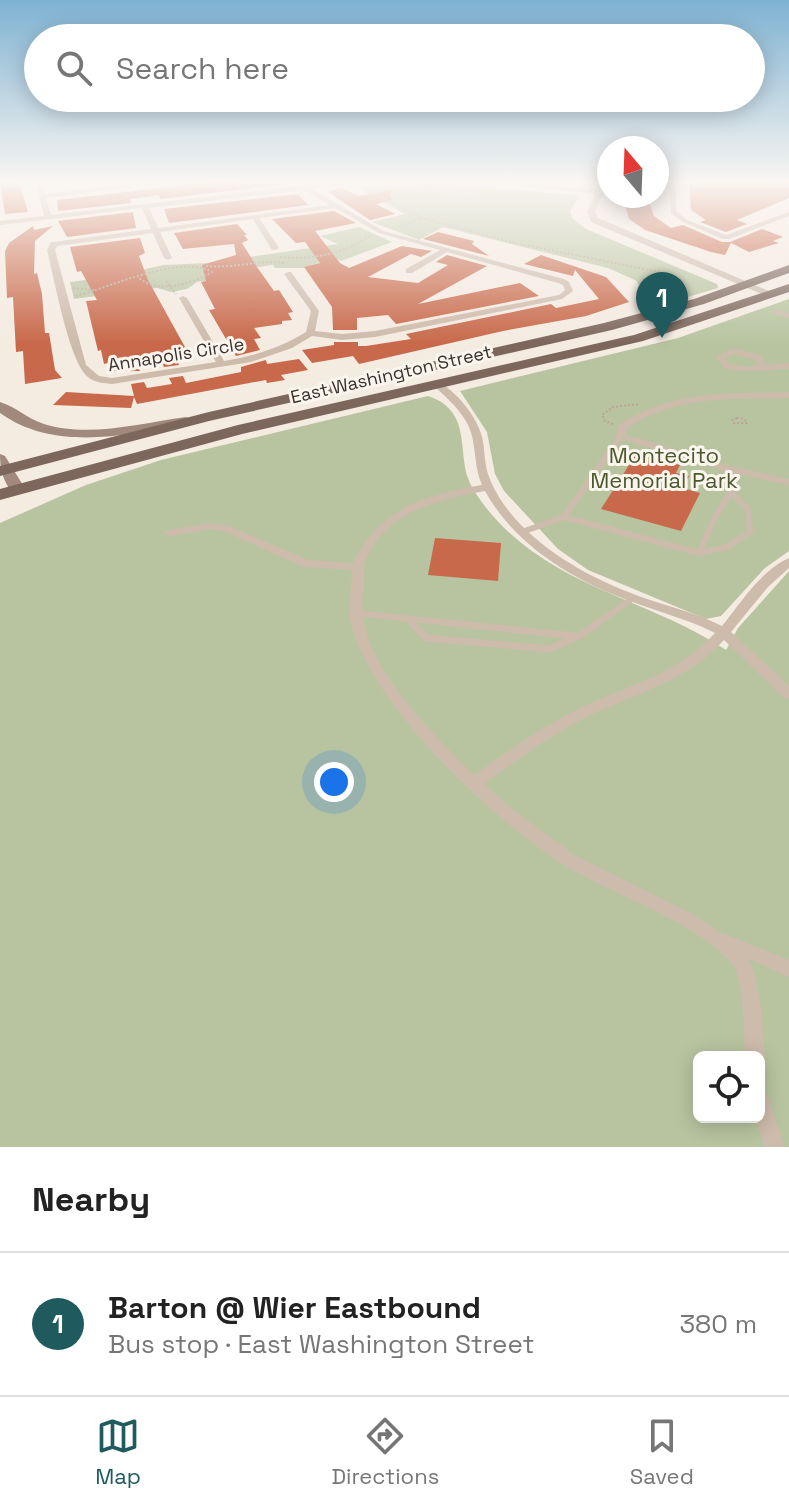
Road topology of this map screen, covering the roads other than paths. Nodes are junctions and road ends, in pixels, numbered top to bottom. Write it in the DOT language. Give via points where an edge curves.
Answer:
graph roads {
  1 [pos="111,236"];
  2 [pos="158,236"];
  3 [pos="267,236"];
  4 [pos="391,236"];
  5 [pos="631,236"];
  6 [pos="275,248"];
  7 [pos="444,251"];
  8 [pos="168,258"];
  9 [pos="789,269"];
  10 [pos="409,271"];
  11 [pos="288,274"];
  12 [pos="750,285"];
  13 [pos="789,288"];
  14 [pos="773,295"];
  15 [pos="789,296"];
  16 [pos="183,298"];
  17 [pos="782,313"];
  18 [pos="668,329"];
  19 [pos="310,333"];
  20 [pos="550,340"];
  21 [pos="222,365"];
  22 [pos="789,366"];
  23 [pos="759,368"];
  24 [pos="437,384"];
  25 [pos="789,395"];
  26 [pos="0,406"];
  27 [pos="189,420"];
  28 [pos="622,432"];
  29 [pos="2,467"];
  30 [pos="725,468"];
  31 [pos="789,482"];
  32 [pos="490,487"];
  33 [pos="731,492"];
  34 [pos="9,493"];
  35 [pos="564,517"];
  36 [pos="522,532"];
  37 [pos="170,533"];
  38 [pos="699,553"];
  39 [pos="789,562"];
  40 [pos="359,567"];
  41 [pos="633,598"];
  42 [pos="356,613"];
  43 [pos="408,619"];
  44 [pos="725,633"];
  45 [pos="579,636"];
  46 [pos="789,694"];
  47 [pos="474,783"];
  48 [pos="712,935"];
  49 [pos="789,969"];
  50 [pos="754,1051"];
  51 [pos="765,1117"];
  52 [pos="775,1147"];
  1 -- 21 [label="street, Annapolis Circle" via="54,244 51,250 79,359 92,378 127,380"];
  2 -- 8 [label="street"];
  3 -- 6 [label="street"];
  4 -- 7 [label="street"];
  5 -- 12 [label="street"];
  7 -- 10 [label="street"];
  7 -- 19 [label="street" via="561,281 569,291 562,297 375,334"];
  9 -- 12 [label="main road, East Washington Street"];
  11 -- 19 [label="street" via="315,311"];
  12 -- 14 [label="street"];
  12 -- 20 [label="main road, East Washington Street"];
  13 -- 14 [label="main road, East Washington Street"];
  14 -- 18 [label="main road, East Washington Street"];
  15 -- 17 [label="main road" via="773,304"];
  16 -- 21 [label="street"];
  17 -- 18 [label="main road" via="755,311 685,332"];
  18 -- 24 [label="main road, East Washington Street"];
  19 -- 21 [label="street, Annapolis Circle" via="271,353"];
  20 -- 24 [label="main road" via="547,350 447,374"];
  20 -- 27 [label="main road, East Washington Street"];
  22 -- 23 [label="street"];
  24 -- 32 [label="street" via="473,425 481,470"];
  24 -- 34 [label="main road, East Washington Street" via="238,430"];
  25 -- 28 [label="street" via="681,401 651,409"];
  26 -- 27 [label="main road" via="30,426 52,431 115,431"];
  27 -- 29 [label="main road, East Washington Street"];
  28 -- 30 [label="lane"];
  28 -- 35 [label="lane"];
  29 -- 34 [label="main road"];
  30 -- 31 [label="lane"];
  30 -- 33 [label="lane"];
  32 -- 36 [label="street"];
  32 -- 40 [label="street" via="451,494 391,520 373,539"];
  33 -- 38 [label="lane"];
  33 -- 38 [label="lane" via="752,516 750,532 727,547"];
  35 -- 36 [label="lane"];
  35 -- 38 [label="lane"];
  36 -- 41 [label="street" via="553,557"];
  37 -- 40 [label="street" via="210,526 229,529 307,564"];
  39 -- 44 [label="street" via="747,601"];
  40 -- 42 [label="street"];
  41 -- 44 [label="street"];
  41 -- 45 [label="lane"];
  42 -- 43 [label="lane"];
  42 -- 47 [label="street" via="369,653 396,698"];
  43 -- 45 [label="lane"];
  43 -- 45 [label="lane" via="426,638 549,649"];
  44 -- 46 [label="street"];
  44 -- 47 [label="street" via="696,660 653,686 592,708"];
  47 -- 48 [label="street" via="570,860"];
  48 -- 49 [label="street"];
  48 -- 50 [label="street" via="742,963"];
  51 -- 52 [label="street"];
}
